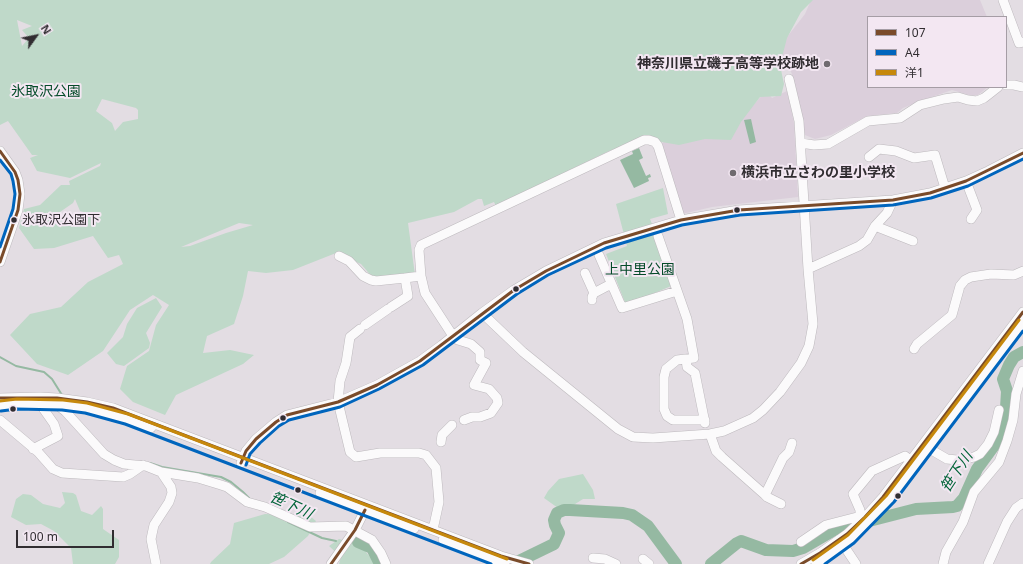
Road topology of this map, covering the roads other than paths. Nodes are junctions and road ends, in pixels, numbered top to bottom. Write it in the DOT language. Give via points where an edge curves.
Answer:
graph roads {
  1 [pos="1003,0"];
  2 [pos="1023,42"];
  3 [pos="789,79"];
  4 [pos="1007,85"];
  5 [pos="1023,87"];
  6 [pos="997,88"];
  7 [pos="801,143"];
  8 [pos="0,150"];
  9 [pos="1023,153"];
  10 [pos="869,157"];
  11 [pos="966,181"];
  12 [pos="945,188"];
  13 [pos="894,200"];
  14 [pos="805,205"];
  15 [pos="971,219"];
  16 [pos="681,220"];
  17 [pos="875,226"];
  18 [pos="658,236"];
  19 [pos="913,241"];
  20 [pos="599,255"];
  21 [pos="339,256"];
  22 [pos="0,262"];
  23 [pos="808,269"];
  24 [pos="1023,271"];
  25 [pos="586,273"];
  26 [pos="421,276"];
  27 [pos="405,278"];
  28 [pos="611,284"];
  29 [pos="677,291"];
  30 [pos="1023,312"];
  31 [pos="482,313"];
  32 [pos="1023,323"];
  33 [pos="453,336"];
  34 [pos="914,349"];
  35 [pos="686,359"];
  36 [pos="1023,371"];
  37 [pos="0,398"];
  38 [pos="338,402"];
  39 [pos="59,403"];
  40 [pos="40,404"];
  41 [pos="0,406"];
  42 [pos="999,410"];
  43 [pos="0,420"];
  44 [pos="464,420"];
  45 [pos="452,425"];
  46 [pos="710,434"];
  47 [pos="441,442"];
  48 [pos="792,443"];
  49 [pos="928,448"];
  50 [pos="33,449"];
  51 [pos="242,460"];
  52 [pos="913,462"];
  53 [pos="143,465"];
  54 [pos="161,472"];
  55 [pos="765,495"];
  56 [pos="1023,503"];
  57 [pos="781,504"];
  58 [pos="367,507"];
  59 [pos="862,517"];
  60 [pos="431,529"];
  61 [pos="355,530"];
  62 [pos="801,542"];
  63 [pos="842,542"];
  64 [pos="593,558"];
  65 [pos="500,560"];
  66 [pos="156,564"];
  67 [pos="331,564"];
  68 [pos="386,564"];
  69 [pos="529,564"];
  70 [pos="616,564"];
  71 [pos="801,564"];
  72 [pos="816,564"];
  73 [pos="856,564"];
  74 [pos="943,564"];
  75 [pos="988,564"];
  1 -- 2 [label="street" via="1019,43"];
  3 -- 7 [label="street" via="799,121"];
  4 -- 5 [label="street"];
  6 -- 7 [label="street" via="977,101 958,96 920,105 900,118 868,121 828,144"];
  7 -- 14 [label="street"];
  8 -- 22 [label="street" via="15,172 20,194 18,210"];
  9 -- 11 [label="street"];
  10 -- 12 [label="street" via="879,149 896,151 914,158 935,155"];
  11 -- 12 [label="street"];
  11 -- 15 [label="street" via="977,210"];
  12 -- 13 [label="street"];
  13 -- 14 [label="street"];
  13 -- 17 [label="street"];
  14 -- 16 [label="street" via="739,210"];
  14 -- 23 [label="street"];
  16 -- 26 [label="street" via="658,146 655,142 644,140 425,243 419,250"];
  16 -- 31 [label="street" via="604,243 546,271"];
  17 -- 19 [label="street"];
  17 -- 23 [label="street" via="867,240 859,246"];
  18 -- 29 [label="street"];
  20 -- 28 [label="street"];
  21 -- 27 [label="street" via="349,261 362,276 371,280"];
  23 -- 46 [label="street" via="813,324 809,346 801,363 780,392 753,418 738,426"];
  24 -- 34 [label="street" via="1014,275 990,274 965,280 960,286 952,315"];
  25 -- 28 [label="street" via="593,296"];
  26 -- 27 [label="street"];
  26 -- 33 [label="street" via="425,293"];
  27 -- 38 [label="street" via="408,296 350,337"];
  28 -- 29 [label="street" via="622,308"];
  29 -- 35 [label="street" via="687,320 694,358"];
  30 -- 52 [label="street"];
  31 -- 33 [label="street"];
  31 -- 46 [label="street" via="523,352 618,429 633,436 653,438"];
  32 -- 49 [label="street"];
  33 -- 38 [label="street" via="420,361"];
  33 -- 44 [label="street" via="471,344 480,352 480,360 486,363 474,385 489,389 498,403 489,414"];
  35 -- 35 [label="street" via="687,367 695,373 705,421 673,420 667,416 664,409 664,373 673,362"];
  36 -- 74 [label="street" via="1007,441 998,462 974,492"];
  37 -- 39 [label="street" via="40,397"];
  38 -- 51 [label="street" via="287,415 256,439"];
  38 -- 60 [label="street" via="350,452 356,457 380,453 419,452 433,463 436,468 439,502"];
  39 -- 40 [label="street"];
  39 -- 51 [label="street" via="127,419"];
  39 -- 51 [label="street" via="70,399 113,408"];
  39 -- 53 [label="street" via="104,454 124,464"];
  40 -- 41 [label="street"];
  40 -- 50 [label="street" via="54,424 58,436"];
  42 -- 49 [label="street" via="994,432 980,454 957,460 947,459"];
  43 -- 50 [label="street"];
  45 -- 47 [label="street" via="442,435"];
  46 -- 55 [label="street" via="716,451"];
  48 -- 55 [label="street"];
  49 -- 52 [label="street"];
  50 -- 53 [label="street" via="53,469 62,474 124,477"];
  51 -- 58 [label="street"];
  52 -- 59 [label="street"];
  52 -- 59 [label="street" via="905,456 868,475 853,494"];
  52 -- 63 [label="street" via="890,499 876,515"];
  53 -- 54 [label="street"];
  54 -- 61 [label="street" via="198,478 220,485 247,502 261,505 310,527 346,526"];
  54 -- 66 [label="street" via="172,493 154,525 150,539"];
  55 -- 57 [label="street"];
  56 -- 75 [label="street" via="1016,508 1007,522"];
  58 -- 60 [label="street"];
  58 -- 61 [label="street"];
  58 -- 65 [label="street"];
  59 -- 62 [label="street" via="826,525"];
  59 -- 63 [label="street"];
  60 -- 65 [label="street"];
  61 -- 67 [label="street"];
  61 -- 68 [label="street" via="372,540"];
  63 -- 71 [label="street"];
  63 -- 72 [label="street"];
  63 -- 73 [label="street"];
  64 -- 70 [label="street" via="605,559"];
  65 -- 69 [label="street"];
}
